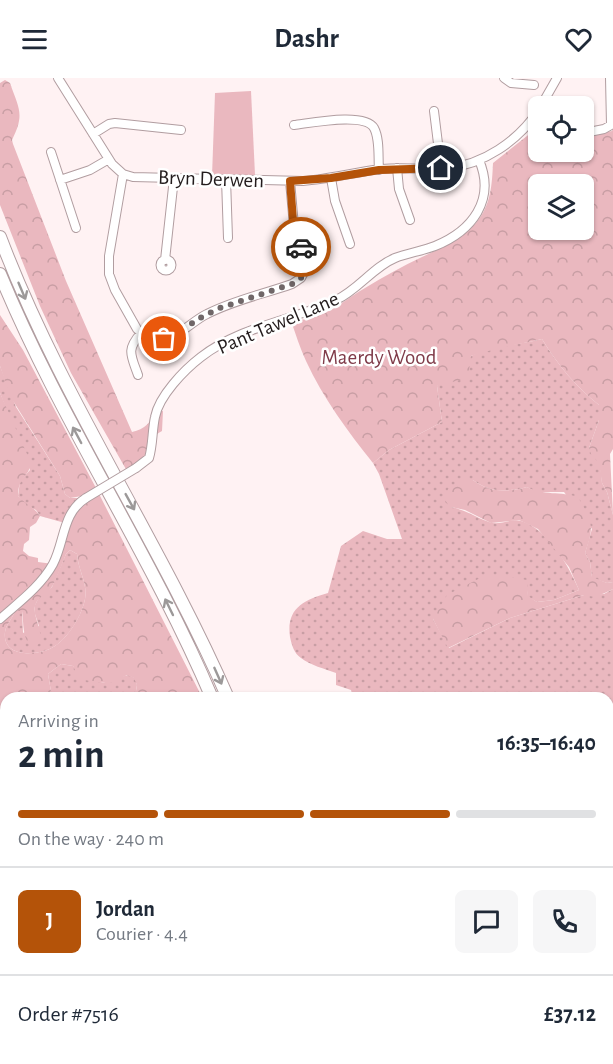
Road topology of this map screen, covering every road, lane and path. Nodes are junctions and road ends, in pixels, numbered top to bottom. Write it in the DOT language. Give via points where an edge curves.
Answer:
graph roads {
  1 [pos="58,78"];
  2 [pos="504,78"];
  3 [pos="557,78"];
  4 [pos="610,78"];
  5 [pos="534,86"];
  6 [pos="547,96"];
  7 [pos="434,111"];
  8 [pos="528,123"];
  9 [pos="294,125"];
  10 [pos="181,130"];
  11 [pos="594,131"];
  12 [pos="93,134"];
  13 [pos="51,152"];
  14 [pos="109,159"];
  15 [pos="479,160"];
  16 [pos="397,168"];
  17 [pos="441,168"];
  18 [pos="379,170"];
  19 [pos="123,174"];
  20 [pos="174,177"];
  21 [pos="331,178"];
  22 [pos="226,179"];
  23 [pos="60,180"];
  24 [pos="290,181"];
  25 [pos="410,220"];
  26 [pos="76,228"];
  27 [pos="0,237"];
  28 [pos="228,238"];
  29 [pos="350,244"];
  30 [pos="165,260"];
  31 [pos="0,274"];
  32 [pos="141,333"];
  33 [pos="138,375"];
  34 [pos="0,619"];
  35 [pos="209,692"];
  36 [pos="225,692"];
  1 -- 12 [label="street"];
  2 -- 5 [label="street" via="511,83"];
  3 -- 6 [label="street"];
  4 -- 11 [label="street" via="611,125"];
  7 -- 17 [label="street"];
  8 -- 15 [label="street, Bryn Derwen" via="518,135"];
  9 -- 18 [label="street" via="357,119 369,122 376,132"];
  10 -- 12 [label="street" via="112,123"];
  12 -- 14 [label="street"];
  13 -- 23 [label="street"];
  14 -- 19 [label="street"];
  14 -- 23 [label="street"];
  15 -- 17 [label="street, Bryn Derwen"];
  15 -- 34 [label="street, Pant Tawel Lane, bridge" via="486,178 483,202 474,218 452,236 394,258 338,300 227,340 200,358 162,399 154,420 149,458 77,503 50,569"];
  16 -- 17 [label="street, Bryn Derwen"];
  16 -- 18 [label="street, Bryn Derwen"];
  16 -- 25 [label="street" via="399,189"];
  18 -- 21 [label="street, Bryn Derwen"];
  19 -- 20 [label="street, Bryn Derwen"];
  19 -- 32 [label="street" via="109,274"];
  20 -- 22 [label="street, Bryn Derwen"];
  20 -- 30 [label="street"];
  21 -- 24 [label="street, Bryn Derwen"];
  21 -- 29 [label="street"];
  22 -- 24 [label="street, Bryn Derwen"];
  22 -- 28 [label="street"];
  23 -- 26 [label="street"];
  24 -- 32 [label="street" via="294,226 307,266 301,278 220,308 168,338 154,339"];
  27 -- 36 [label="highway, one-way" via="46,345 159,556"];
  35 -- 31 [label="highway, one-way" via="164,595 30,343"];
  32 -- 33 [label="street" via="130,350"];
}
